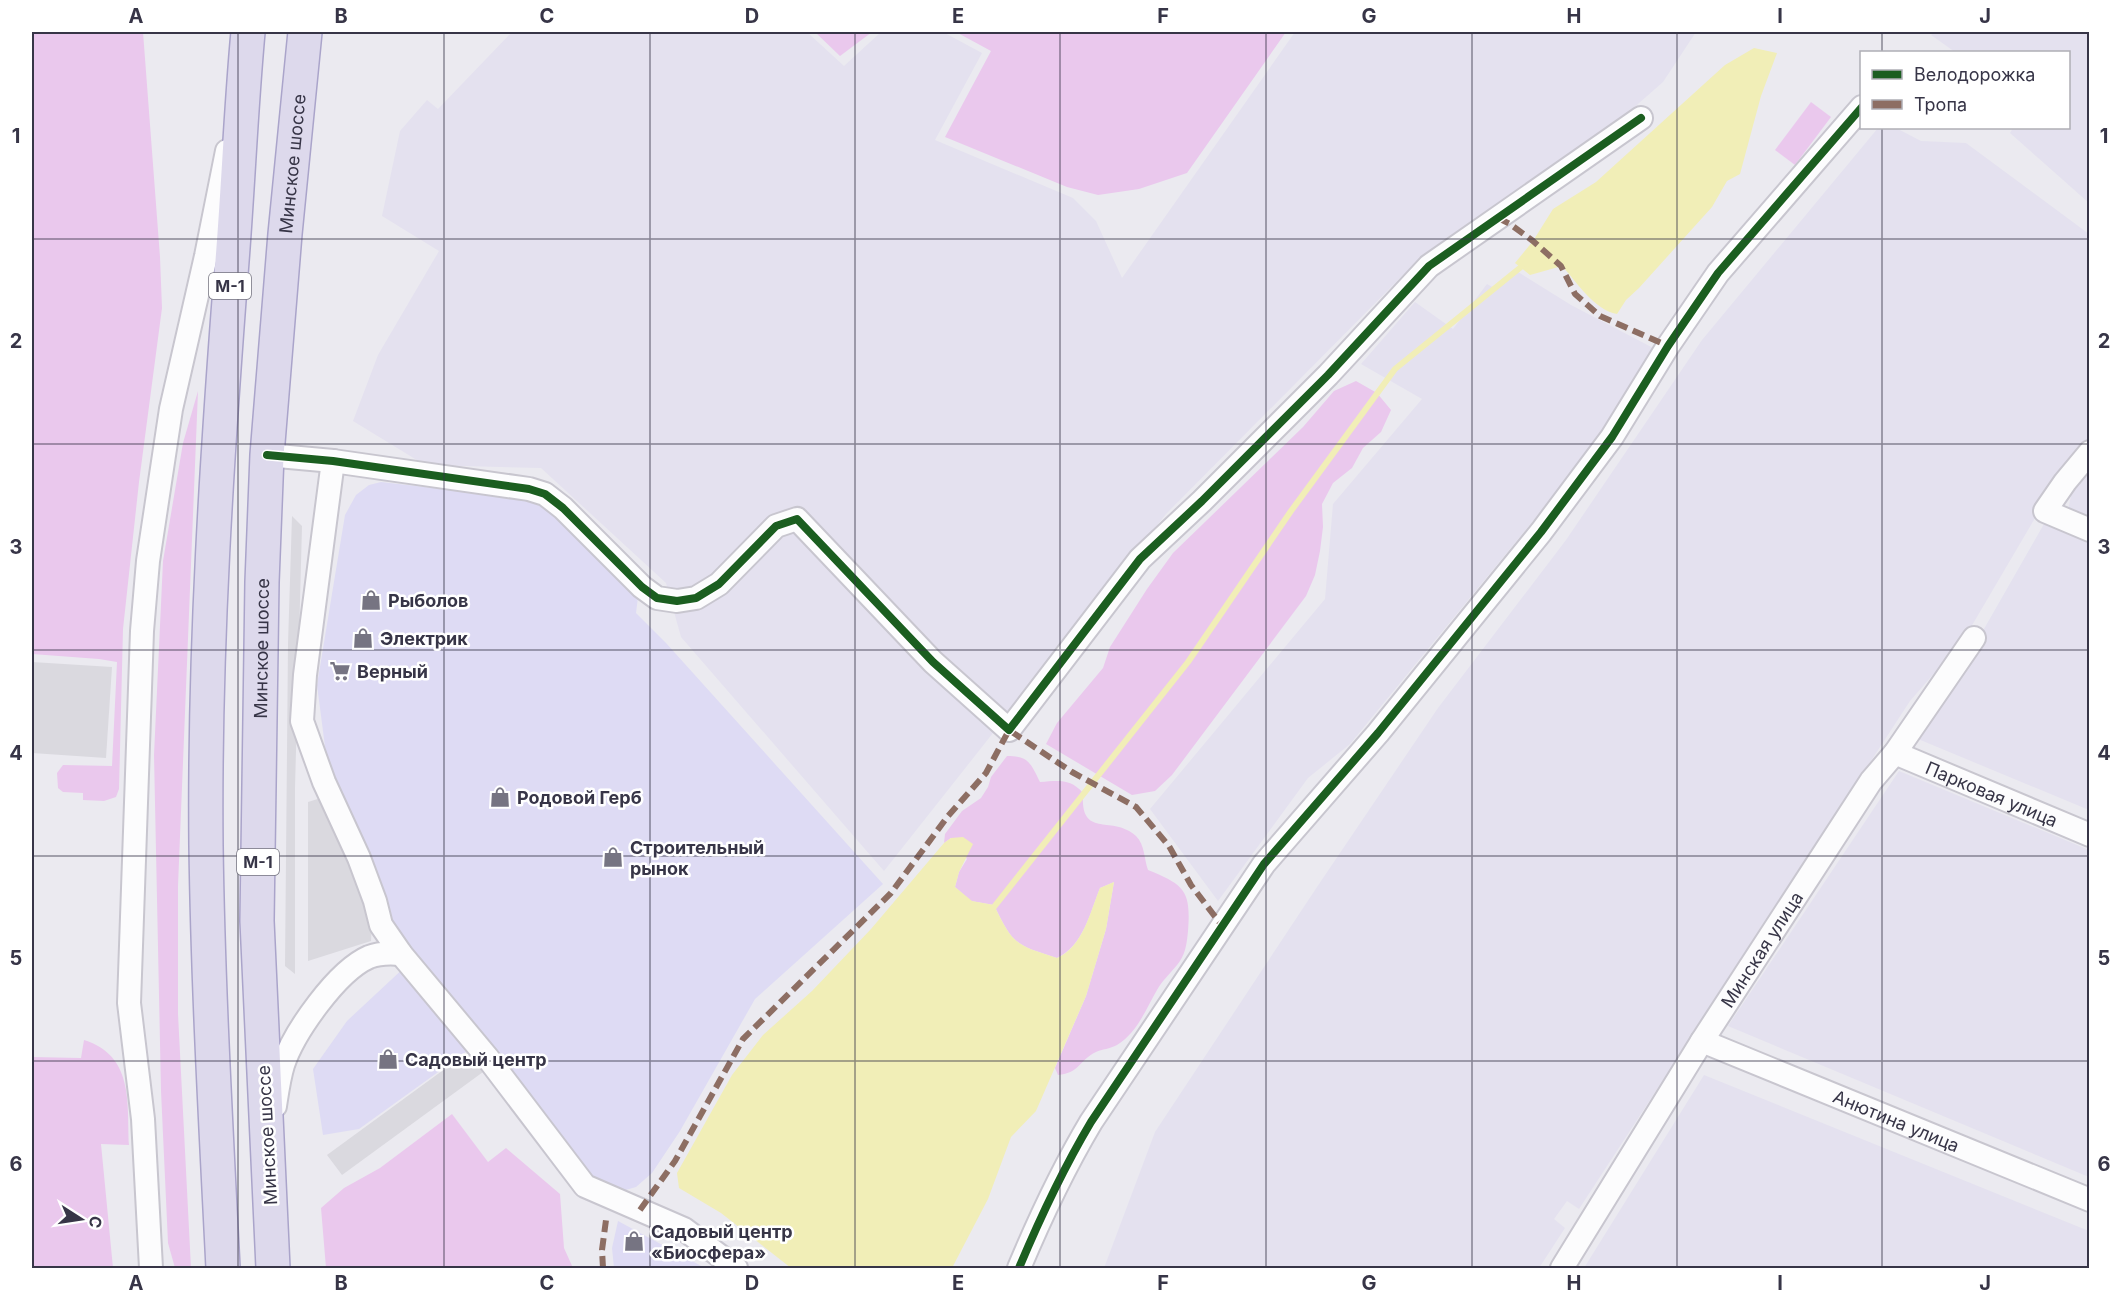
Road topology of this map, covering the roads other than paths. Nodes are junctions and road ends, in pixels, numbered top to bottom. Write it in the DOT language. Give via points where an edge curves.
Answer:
graph roads {
  1 [pos="305,32"];
  2 [pos="247,43"];
  3 [pos="1860,109"];
  4 [pos="1641,118"];
  5 [pos="2090,452"];
  6 [pos="267,455"];
  7 [pos="333,461"];
  8 [pos="2090,530"];
  9 [pos="1974,638"];
  10 [pos="1895,753"];
  11 [pos="2090,835"];
  12 [pos="381,925"];
  13 [pos="401,954"];
  14 [pos="369,957"];
  15 [pos="1702,1041"];
  16 [pos="267,1146"];
  17 [pos="2090,1200"];
  18 [pos="151,1269"];
  19 [pos="223,1269"];
  20 [pos="273,1269"];
  21 [pos="736,1269"];
  22 [pos="1019,1269"];
  23 [pos="1562,1269"];
  1 -- 6 [label="highway, Минское шоссе / М-1"];
  2 -- 18 [label="street" via="206,256 171,410 148,561 142,631 129,1003 143,1119"];
  2 -- 19 [label="highway, М-1" via="219,422 208,722 206,856"];
  3 -- 22 [label="street" via="1718,273 1612,437 1541,532 1378,734 1264,864 1091,1122"];
  4 -- 7 [label="street" via="1429,266 1320,383 1140,559 1009,730 933,662 797,519 776,526 719,584 696,598 677,601 657,598 642,587 545,494"];
  5 -- 8 [label="street" via="2045,511"];
  6 -- 7 [label="street"];
  6 -- 16 [label="highway, Минское шоссе / М-1" via="257,909"];
  7 -- 12 [label="street" via="302,721 324,782 359,858"];
  9 -- 10 [label="street, Минская улица"];
  10 -- 11 [label="street, Парковая улица"];
  10 -- 15 [label="street, Минская улица" via="1871,781"];
  12 -- 13 [label="street"];
  12 -- 14 [label="street"];
  13 -- 14 [label="street"];
  13 -- 21 [label="street" via="487,1057 585,1186 684,1229"];
  14 -- 16 [label="street" via="352,967 333,987 298,1035 283,1065"];
  15 -- 17 [label="street, Анютина улица"];
  15 -- 23 [label="street, Минская улица"];
  16 -- 20 [label="highway, Минское шоссе / М-1"];
}
